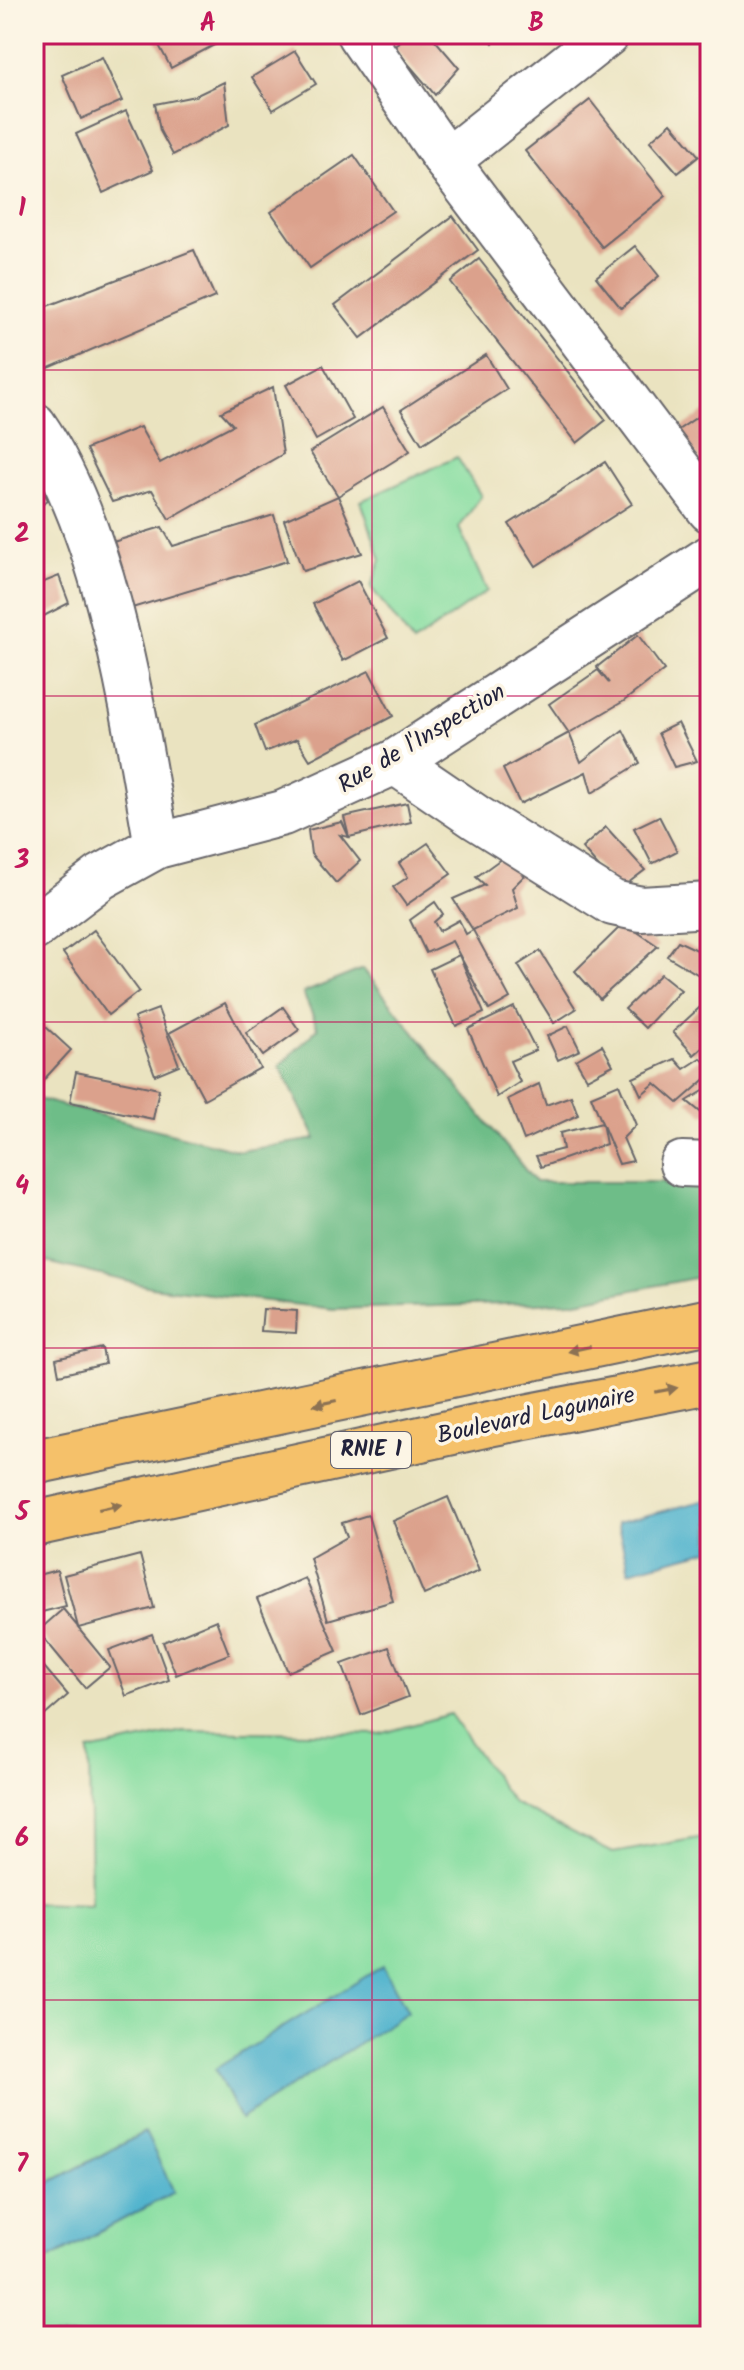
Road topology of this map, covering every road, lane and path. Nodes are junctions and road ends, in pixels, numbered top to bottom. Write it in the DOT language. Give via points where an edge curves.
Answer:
graph roads {
  1 [pos="359,34"];
  2 [pos="607,34"];
  3 [pos="447,161"];
  4 [pos="34,425"];
  5 [pos="710,510"];
  6 [pos="710,558"];
  7 [pos="395,762"];
  8 [pos="157,846"];
  9 [pos="710,905"];
  10 [pos="34,928"];
  11 [pos="710,1321"];
  12 [pos="710,1381"];
  13 [pos="34,1462"];
  14 [pos="34,1524"];
  1 -- 3 [label="street"];
  2 -- 3 [label="street"];
  3 -- 5 [label="street"];
  4 -- 8 [label="street" via="79,514 115,632"];
  6 -- 7 [label="street, Rue de l'Inspection"];
  7 -- 8 [label="street, Rue de l'Inspection" via="283,813"];
  7 -- 9 [label="street" via="613,903 641,909"];
  8 -- 10 [label="street, Rue de l'Inspection" via="101,877"];
  11 -- 13 [label="highway, RNIE 1, one-way"];
  14 -- 12 [label="highway, Boulevard Lagunaire / RNIE 1, one-way"];
}
